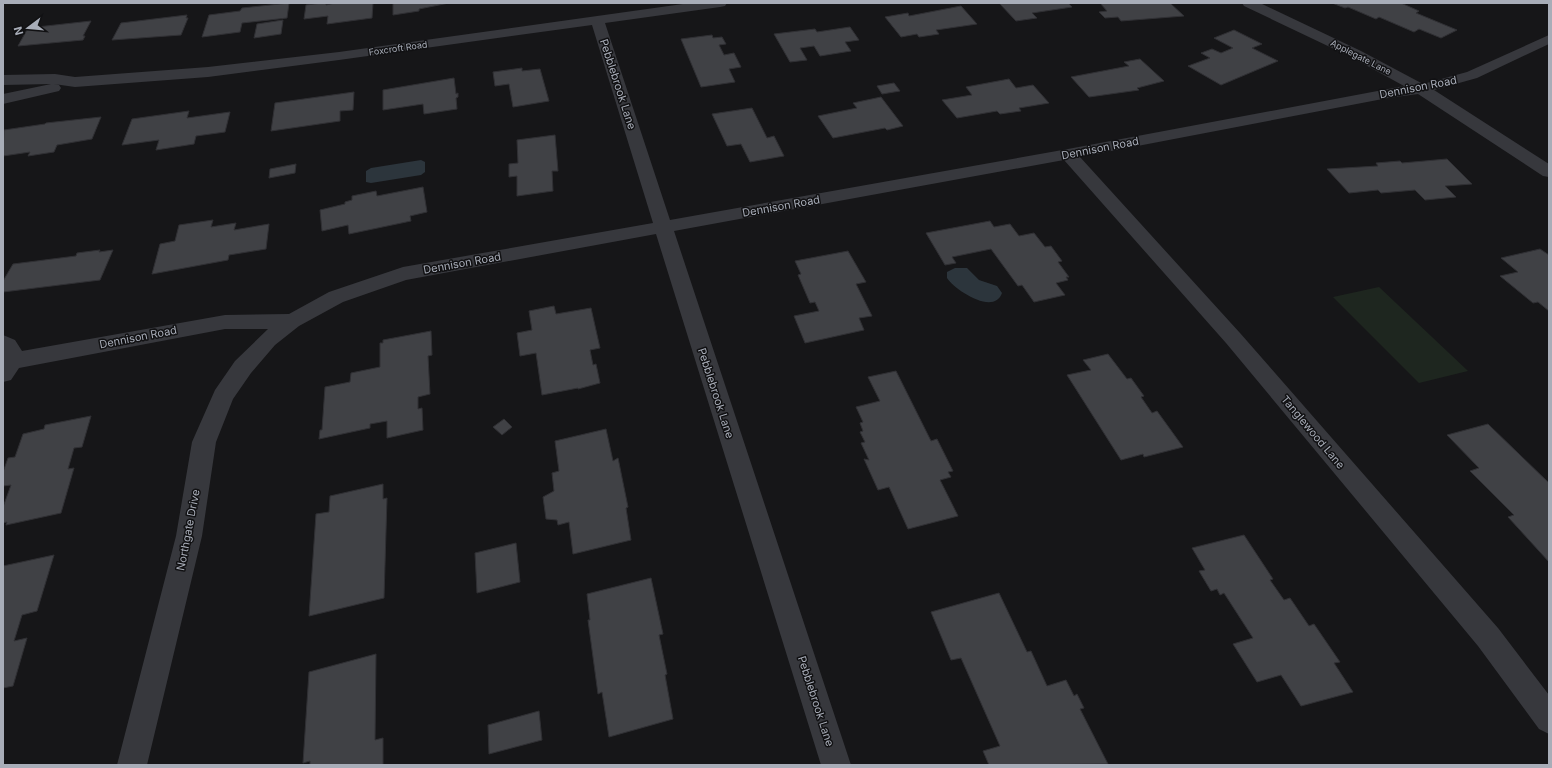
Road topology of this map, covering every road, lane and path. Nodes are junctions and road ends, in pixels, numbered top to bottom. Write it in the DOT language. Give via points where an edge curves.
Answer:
graph roads {
  1 [pos="720,3"];
  2 [pos="1249,3"];
  3 [pos="597,20"];
  4 [pos="1549,39"];
  5 [pos="3,80"];
  6 [pos="75,82"];
  7 [pos="1421,89"];
  8 [pos="3,99"];
  9 [pos="1068,154"];
  10 [pos="1549,172"];
  11 [pos="663,227"];
  12 [pos="292,321"];
  13 [pos="6,359"];
  14 [pos="1549,719"];
  15 [pos="132,765"];
  16 [pos="836,765"];
  1 -- 3 [label="street, Foxcroft Road"];
  2 -- 7 [label="street, Applegate Lane" via="1356,54"];
  3 -- 6 [label="street, Foxcroft Road" via="224,70"];
  3 -- 11 [label="street, Pebblebrook Lane"];
  4 -- 7 [label="street, Dennison Road" via="1472,75"];
  5 -- 6 [label="street, Foxcroft Road" via="55,79"];
  6 -- 8 [label="street, Foxcroft Road"];
  7 -- 9 [label="street, Dennison Road" via="1388,93"];
  7 -- 10 [label="street, Applegate Lane"];
  9 -- 11 [label="street, Dennison Road"];
  9 -- 14 [label="street, Tanglewood Lane" via="1233,338 1488,637"];
  11 -- 12 [label="street, Dennison Road" via="403,274 336,297"];
  11 -- 16 [label="street, Pebblebrook Lane"];
  12 -- 13 [label="street, Dennison Road" via="225,322"];
  12 -- 15 [label="street, Northgate Drive" via="268,340 243,367 223,396 204,442 189,536"];
}
